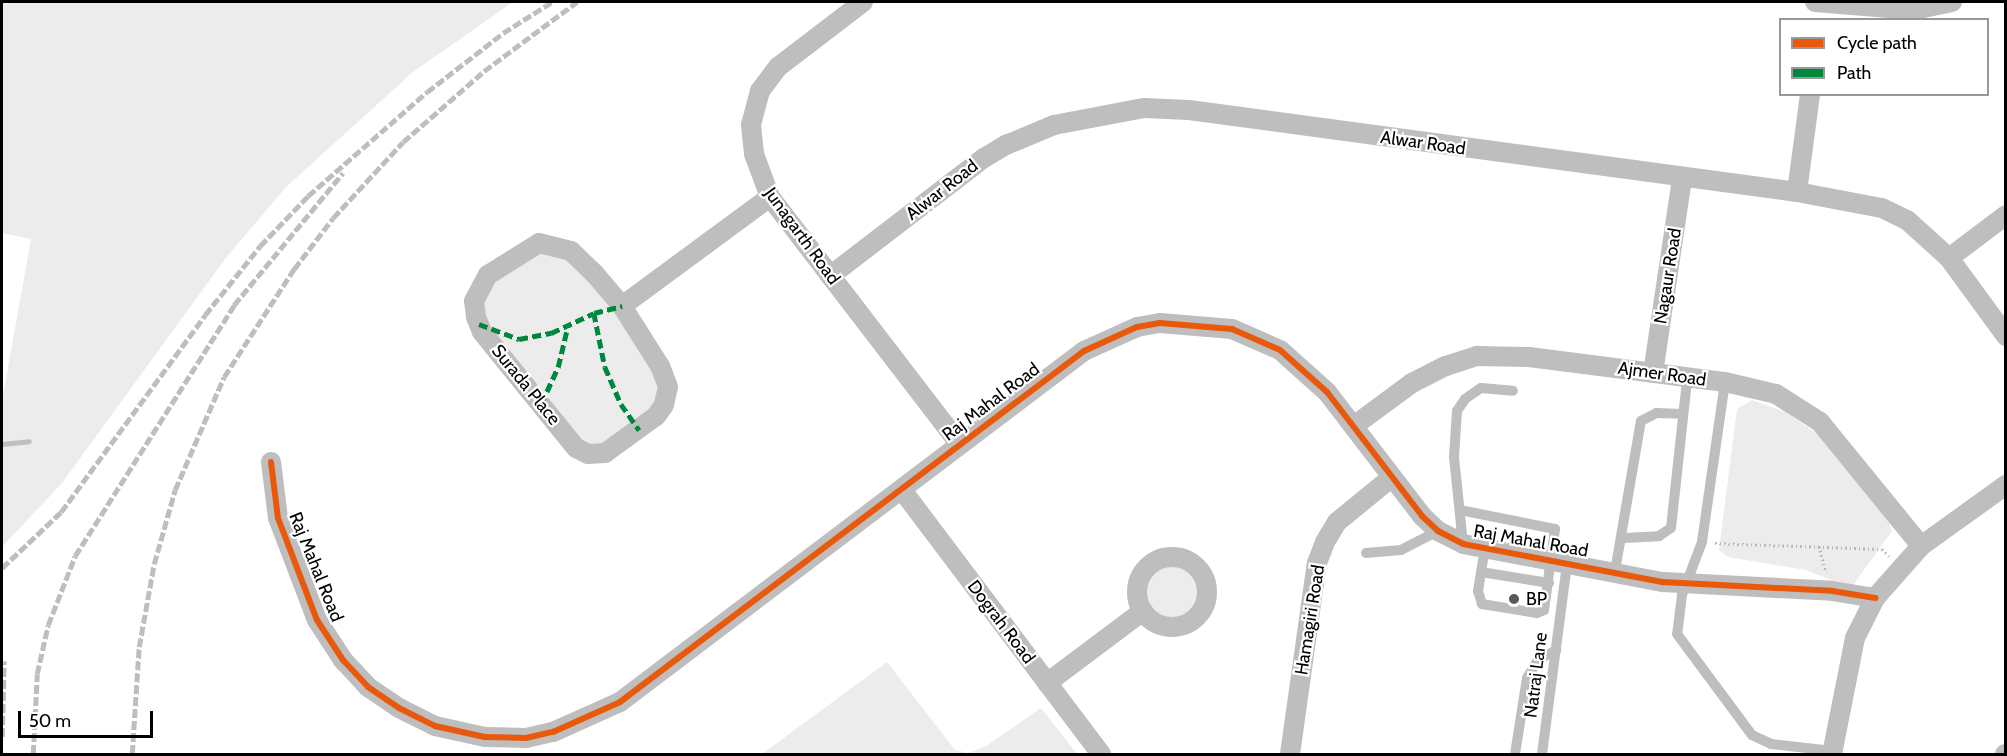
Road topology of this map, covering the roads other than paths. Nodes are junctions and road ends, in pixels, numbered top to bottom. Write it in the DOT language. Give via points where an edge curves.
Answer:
graph roads {
  1 [pos="863,2"];
  2 [pos="1952,2"];
  3 [pos="1819,8"];
  4 [pos="1810,96"];
  5 [pos="1682,179"];
  6 [pos="1797,192"];
  7 [pos="770,197"];
  8 [pos="2006,215"];
  9 [pos="1949,258"];
  10 [pos="831,276"];
  11 [pos="622,306"];
  12 [pos="2006,336"];
  13 [pos="1653,373"];
  14 [pos="1687,380"];
  15 [pos="1725,382"];
  16 [pos="1513,391"];
  17 [pos="1682,414"];
  18 [pos="1355,425"];
  19 [pos="960,444"];
  20 [pos="272,462"];
  21 [pos="1391,478"];
  22 [pos="2006,485"];
  23 [pos="902,490"];
  24 [pos="1460,510"];
  25 [pos="1438,531"];
  26 [pos="1624,538"];
  27 [pos="1463,544"];
  28 [pos="1921,546"];
  29 [pos="1485,548"];
  30 [pos="1366,553"];
  31 [pos="1560,562"];
  32 [pos="1616,571"];
  33 [pos="1481,572"];
  34 [pos="1689,581"];
  35 [pos="1550,582"];
  36 [pos="1875,598"];
  37 [pos="1143,611"];
  38 [pos="1556,650"];
  39 [pos="1047,683"];
  40 [pos="526,746"];
  41 [pos="1833,753"];
  42 [pos="1101,754"];
  43 [pos="1290,754"];
  44 [pos="1515,754"];
  45 [pos="1542,754"];
  1 -- 7 [label="street, Junagarth Road" via="778,67 760,92 751,125 754,154"];
  2 -- 3 [label="street" via="1914,10"];
  4 -- 6 [label="street"];
  5 -- 6 [label="street, Alwar Road"];
  5 -- 10 [label="street, Alwar Road" via="1200,112 1144,108 1063,123 1006,145"];
  5 -- 13 [label="street, Nagaur Road"];
  6 -- 9 [label="street, Alwar Road" via="1882,208 1907,220"];
  7 -- 10 [label="street, Junagarth Road"];
  7 -- 11 [label="street"];
  8 -- 9 [label="street"];
  9 -- 12 [label="street, Alwar Road"];
  10 -- 19 [label="street, Junagarth Road"];
  11 -- 11 [label="street, Surada Place" via="660,366 668,387 656,416 620,445 605,453 588,454 576,448 483,332 474,301 488,275 540,243 571,251"];
  13 -- 14 [label="street, Ajmer Road"];
  13 -- 18 [label="street, Ajmer Road" via="1529,357 1477,356 1412,383"];
  14 -- 15 [label="street, Ajmer Road"];
  14 -- 17 [label="lane"];
  15 -- 28 [label="street, Ajmer Road" via="1776,394 1820,422"];
  15 -- 34 [label="lane" via="1702,542"];
  16 -- 24 [label="lane" via="1481,388 1465,399 1457,411 1455,457"];
  17 -- 26 [label="lane" via="1657,413 1641,421"];
  17 -- 26 [label="lane" via="1671,528 1659,536"];
  18 -- 19 [label="street, Raj Mahal Road" via="1303,368 1266,342 1208,324 1160,322 1137,327 1084,351"];
  18 -- 21 [label="street, Raj Mahal Road"];
  19 -- 23 [label="street, Raj Mahal Road"];
  20 -- 40 [label="street, Raj Mahal Road" via="278,518 316,620 349,666 368,687 435,726"];
  21 -- 25 [label="street, Raj Mahal Road"];
  21 -- 43 [label="street, Hamagiri Road" via="1337,522 1317,563"];
  22 -- 28 [label="street"];
  23 -- 39 [label="street, Dograh Road"];
  23 -- 40 [label="street, Raj Mahal Road" via="620,702"];
  24 -- 27 [label="lane"];
  24 -- 31 [label="lane" via="1550,526 1557,535"];
  25 -- 27 [label="street, Raj Mahal Road"];
  25 -- 30 [label="lane" via="1401,550"];
  26 -- 32 [label="lane"];
  27 -- 29 [label="street, Raj Mahal Road"];
  28 -- 36 [label="street"];
  29 -- 31 [label="street, Raj Mahal Road"];
  29 -- 33 [label="lane"];
  31 -- 32 [label="street, Raj Mahal Road"];
  31 -- 35 [label="lane"];
  31 -- 38 [label="lane, Natraj Lane"];
  32 -- 34 [label="street, Raj Mahal Road" via="1663,582"];
  33 -- 35 [label="lane"];
  33 -- 35 [label="lane" via="1478,591 1482,604 1537,613 1547,605"];
  34 -- 36 [label="street, Raj Mahal Road" via="1832,591"];
  34 -- 41 [label="lane" via="1677,611 1677,634 1752,735 1771,744"];
  36 -- 41 [label="street" via="1855,638"];
  37 -- 39 [label="street"];
  38 -- 44 [label="lane" via="1538,660 1527,678"];
  38 -- 45 [label="lane, Natraj Lane"];
  39 -- 42 [label="street, Dograh Road"];
}
